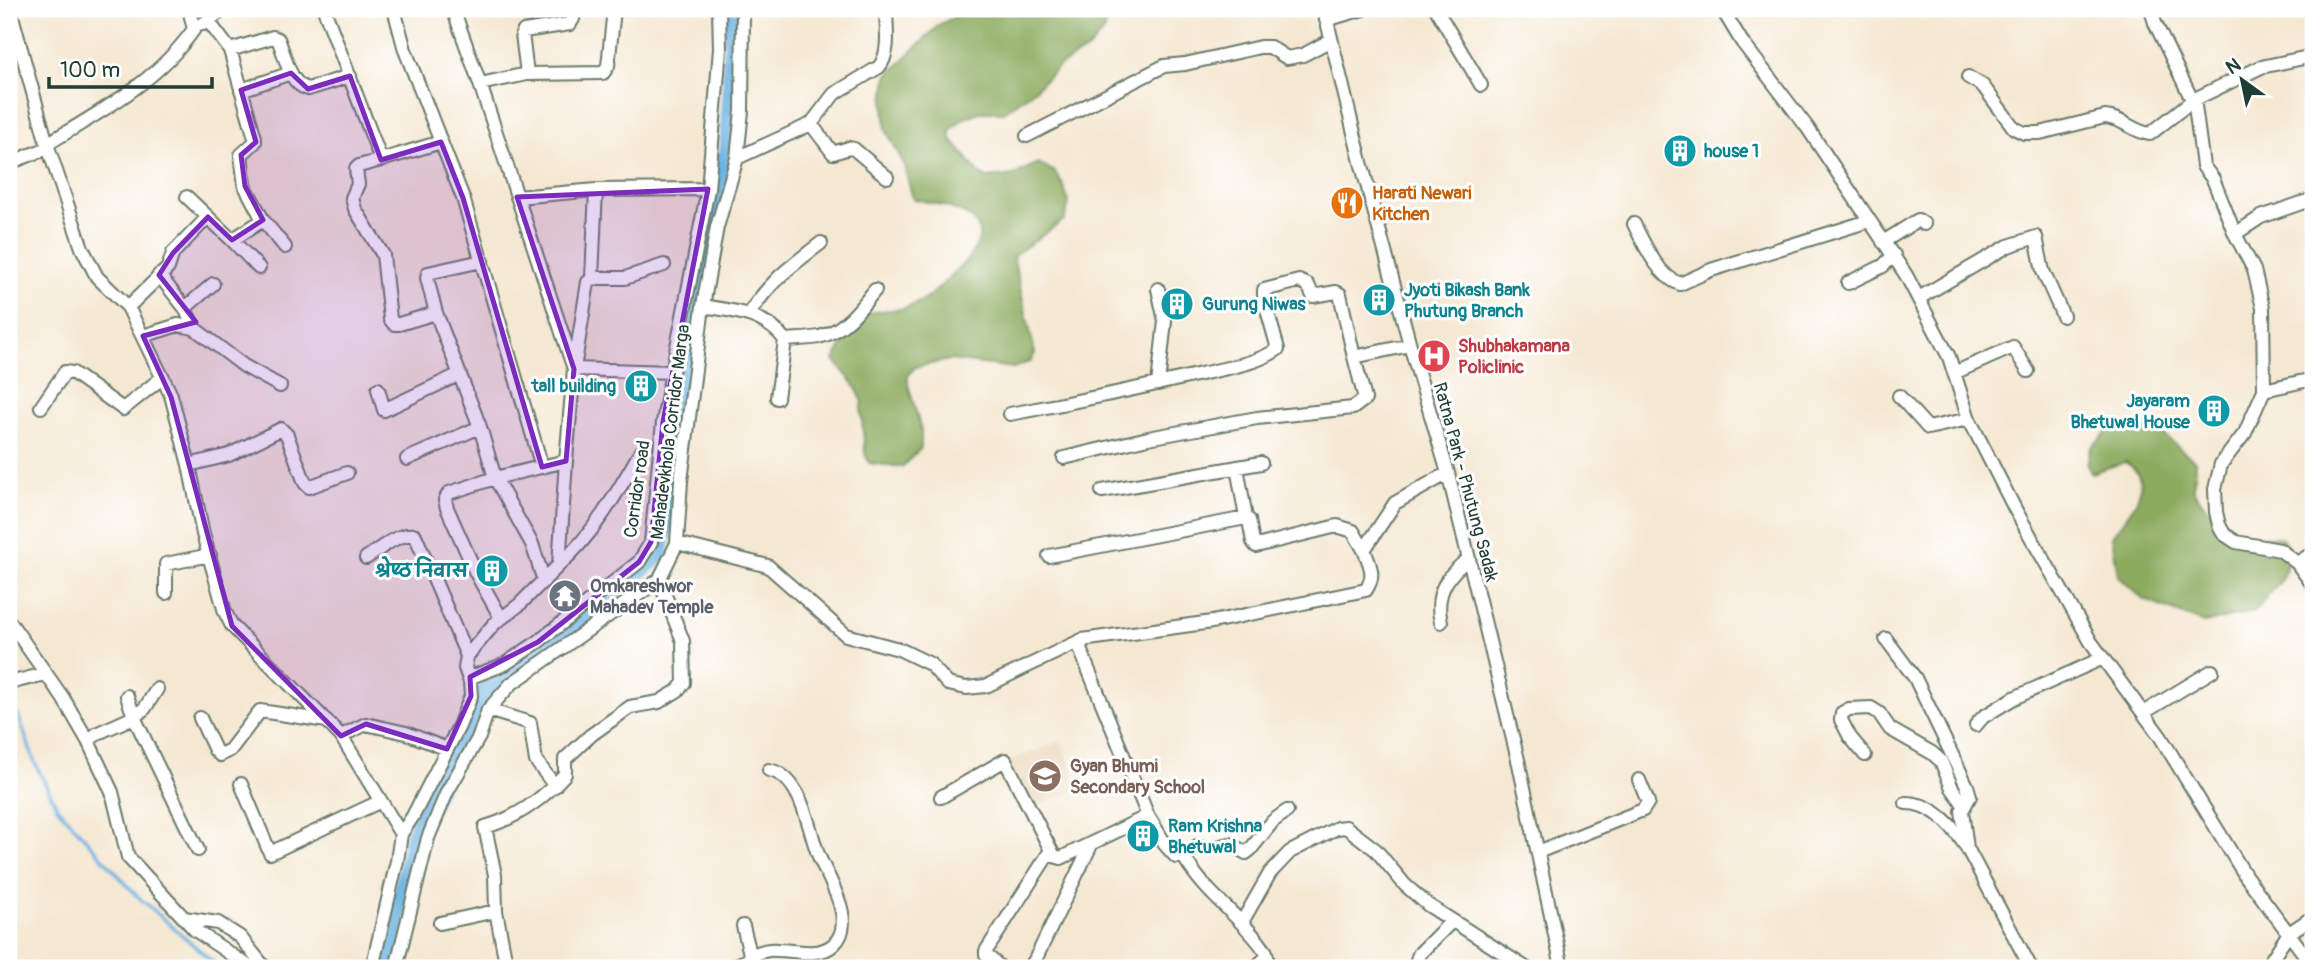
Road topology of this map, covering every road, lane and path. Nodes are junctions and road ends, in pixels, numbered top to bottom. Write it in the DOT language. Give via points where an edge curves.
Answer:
graph roads {
  1 [pos="189,9"];
  2 [pos="224,9"];
  3 [pos="324,9"];
  4 [pos="394,9"];
  5 [pos="453,9"];
  6 [pos="573,9"];
  7 [pos="614,9"];
  8 [pos="719,9"];
  9 [pos="743,9"];
  10 [pos="886,9"];
  11 [pos="1363,9"];
  12 [pos="1436,9"];
  13 [pos="1722,9"];
  14 [pos="2151,9"];
  15 [pos="9,10"];
  16 [pos="1325,14"];
  17 [pos="209,22"];
  18 [pos="194,29"];
  19 [pos="1331,40"];
  20 [pos="230,50"];
  21 [pos="2313,56"];
  22 [pos="291,73"];
  23 [pos="527,74"];
  24 [pos="350,76"];
  25 [pos="1968,77"];
  26 [pos="480,84"];
  27 [pos="1481,85"];
  28 [pos="241,90"];
  29 [pos="2193,100"];
  30 [pos="811,124"];
  31 [pos="1027,136"];
  32 [pos="441,142"];
  33 [pos="48,146"];
  34 [pos="737,158"];
  35 [pos="381,160"];
  36 [pos="9,163"];
  37 [pos="887,177"];
  38 [pos="708,189"];
  39 [pos="596,190"];
  40 [pos="187,197"];
  41 [pos="517,197"];
  42 [pos="2313,199"];
  43 [pos="208,217"];
  44 [pos="263,220"];
  45 [pos="1869,221"];
  46 [pos="1634,224"];
  47 [pos="1924,224"];
  48 [pos="2235,234"];
  49 [pos="232,240"];
  50 [pos="1883,242"];
  51 [pos="821,243"];
  52 [pos="285,247"];
  53 [pos="1894,255"];
  54 [pos="482,261"];
  55 [pos="664,265"];
  56 [pos="259,268"];
  57 [pos="159,275"];
  58 [pos="592,278"];
  59 [pos="1848,283"];
  60 [pos="213,284"];
  61 [pos="1158,289"];
  62 [pos="875,290"];
  63 [pos="1919,298"];
  64 [pos="703,306"];
  65 [pos="128,307"];
  66 [pos="185,308"];
  67 [pos="436,313"];
  68 [pos="749,314"];
  69 [pos="2063,316"];
  70 [pos="194,328"];
  71 [pos="143,336"];
  72 [pos="785,340"];
  73 [pos="1410,345"];
  74 [pos="1354,357"];
  75 [pos="574,369"];
  76 [pos="2028,371"];
  77 [pos="672,373"];
  78 [pos="1955,373"];
  79 [pos="460,374"];
  80 [pos="163,377"];
  81 [pos="2313,379"];
  82 [pos="1158,384"];
  83 [pos="280,386"];
  84 [pos="378,389"];
  85 [pos="2264,390"];
  86 [pos="1899,396"];
  87 [pos="777,398"];
  88 [pos="41,407"];
  89 [pos="1010,414"];
  90 [pos="1969,419"];
  91 [pos="480,427"];
  92 [pos="640,453"];
  93 [pos="1064,458"];
  94 [pos="407,459"];
  95 [pos="566,461"];
  96 [pos="1261,463"];
  97 [pos="189,465"];
  98 [pos="542,467"];
  99 [pos="1237,467"];
  100 [pos="347,473"];
  101 [pos="1448,473"];
  102 [pos="495,478"];
  103 [pos="1102,491"];
  104 [pos="1246,518"];
  105 [pos="677,544"];
  106 [pos="1364,550"];
  107 [pos="2313,553"];
  108 [pos="210,555"];
  109 [pos="1049,556"];
  110 [pos="366,558"];
  111 [pos="1469,559"];
  112 [pos="2297,563"];
  113 [pos="559,565"];
  114 [pos="659,580"];
  115 [pos="544,582"];
  116 [pos="2313,585"];
  117 [pos="166,593"];
  118 [pos="501,618"];
  119 [pos="9,621"];
  120 [pos="1441,622"];
  121 [pos="1886,639"];
  122 [pos="1082,640"];
  123 [pos="472,652"];
  124 [pos="2103,659"];
  125 [pos="2212,671"];
  126 [pos="45,674"];
  127 [pos="469,678"];
  128 [pos="9,683"];
  129 [pos="157,689"];
  130 [pos="127,695"];
  131 [pos="488,710"];
  132 [pos="2143,713"];
  133 [pos="134,717"];
  134 [pos="200,718"];
  135 [pos="327,721"];
  136 [pos="1976,725"];
  137 [pos="341,736"];
  138 [pos="88,741"];
  139 [pos="447,749"];
  140 [pos="1865,755"];
  141 [pos="769,770"];
  142 [pos="1639,780"];
  143 [pos="241,784"];
  144 [pos="555,786"];
  145 [pos="941,797"];
  146 [pos="381,801"];
  147 [pos="1906,803"];
  148 [pos="1964,805"];
  149 [pos="1287,811"];
  150 [pos="1148,816"];
  151 [pos="401,834"];
  152 [pos="1092,843"];
  153 [pos="1967,848"];
  154 [pos="198,850"];
  155 [pos="1051,850"];
  156 [pos="1538,852"];
  157 [pos="1184,857"];
  158 [pos="496,911"];
  159 [pos="2313,917"];
  160 [pos="184,918"];
  161 [pos="1242,922"];
  162 [pos="1451,922"];
  163 [pos="440,923"];
  164 [pos="743,926"];
  165 [pos="2289,933"];
  166 [pos="751,956"];
  167 [pos="2313,966"];
  168 [pos="251,968"];
  169 [pos="265,968"];
  170 [pos="372,968"];
  171 [pos="396,968"];
  172 [pos="508,968"];
  173 [pos="731,968"];
  174 [pos="1003,968"];
  175 [pos="1028,968"];
  176 [pos="1255,968"];
  177 [pos="1417,968"];
  178 [pos="1526,968"];
  179 [pos="1562,968"];
  180 [pos="2031,968"];
  181 [pos="2266,968"];
  1 -- 18 [label="street"];
  2 -- 17 [label="street"];
  3 -- 24 [label="street"];
  4 -- 32 [label="street"];
  5 -- 26 [label="street"];
  6 -- 23 [label="street" via="570,24 524,31"];
  7 -- 23 [label="street" via="608,66 603,73"];
  8 -- 38 [label="street, Corridor road"];
  9 -- 34 [label="street, Mahadevkhola Corridor Marga"];
  10 -- 30 [label="street" via="884,61 834,94"];
  11 -- 16 [label="street"];
  12 -- 27 [label="street"];
  13 -- 45 [label="street"];
  14 -- 29 [label="street"];
  15 -- 33 [label="street"];
  16 -- 19 [label="street, Ratna Park - Phutung Sadak"];
  17 -- 18 [label="street"];
  17 -- 20 [label="street"];
  18 -- 33 [label="street" via="159,68"];
  19 -- 31 [label="street" via="1287,58 1270,47 1260,47 1164,66"];
  19 -- 73 [label="street, Ratna Park - Phutung Sadak"];
  20 -- 22 [label="street" via="273,37 278,39"];
  20 -- 28 [label="street"];
  21 -- 29 [label="street" via="2261,67"];
  22 -- 24 [label="street" via="295,82 308,89"];
  22 -- 28 [label="street"];
  23 -- 26 [label="street"];
  24 -- 35 [label="street"];
  25 -- 29 [label="street" via="1983,86 2014,128 2024,133 2105,117 2150,134"];
  26 -- 41 [label="street"];
  28 -- 44 [label="street" via="255,138 241,155 245,186"];
  29 -- 48 [label="street" via="2203,166 2213,179"];
  30 -- 34 [label="street"];
  30 -- 37 [label="street" via="833,153 854,149"];
  32 -- 35 [label="street"];
  32 -- 54 [label="street"];
  33 -- 36 [label="street"];
  33 -- 65 [label="street" via="82,248 97,277"];
  34 -- 64 [label="street, Mahadevkhola Corridor Marga" via="717,227"];
  35 -- 67 [label="street" via="356,169 358,184 352,198 383,255 390,319 399,324"];
  38 -- 39 [label="street"];
  38 -- 77 [label="street, Corridor road"];
  39 -- 41 [label="street"];
  39 -- 58 [label="street"];
  40 -- 43 [label="street"];
  41 -- 75 [label="street"];
  42 -- 48 [label="street" via="2261,217"];
  43 -- 49 [label="street"];
  43 -- 57 [label="street" via="177,248 168,268"];
  44 -- 49 [label="street"];
  44 -- 52 [label="street"];
  45 -- 46 [label="street" via="1722,266 1680,284 1672,281 1648,250"];
  45 -- 50 [label="street"];
  47 -- 50 [label="street" via="1918,219"];
  48 -- 85 [label="street" via="2254,270 2263,308"];
  49 -- 56 [label="street"];
  50 -- 53 [label="street"];
  51 -- 68 [label="street" via="765,289"];
  53 -- 59 [label="street" via="1883,266"];
  53 -- 63 [label="street"];
  54 -- 67 [label="street" via="428,273"];
  54 -- 98 [label="street"];
  55 -- 58 [label="street" via="625,278"];
  57 -- 65 [label="street"];
  57 -- 66 [label="street"];
  58 -- 75 [label="street" via="587,282"];
  60 -- 66 [label="street"];
  61 -- 82 [label="street" via="1165,321"];
  62 -- 72 [label="street" via="861,309 831,332"];
  63 -- 69 [label="street" via="2008,246 2036,237 2043,271"];
  63 -- 78 [label="street"];
  64 -- 68 [label="street"];
  64 -- 105 [label="street, Mahadevkhola Corridor Marga"];
  65 -- 71 [label="street"];
  66 -- 70 [label="street"];
  67 -- 79 [label="street"];
  68 -- 72 [label="street"];
  70 -- 71 [label="street" via="178,325"];
  70 -- 83 [label="street" via="244,366"];
  71 -- 80 [label="street"];
  72 -- 87 [label="street"];
  73 -- 74 [label="street"];
  73 -- 101 [label="street, Ratna Park - Phutung Sadak"];
  74 -- 82 [label="street" via="1340,294 1313,296 1308,285 1299,281 1264,290 1278,349 1272,354"];
  74 -- 93 [label="street" via="1365,399 1353,408 1257,418"];
  75 -- 77 [label="street"];
  75 -- 95 [label="street"];
  76 -- 78 [label="street" via="2012,347"];
  77 -- 127 [label="street, Corridor road" via="651,542 639,562 538,642 505,664"];
  78 -- 90 [label="street"];
  79 -- 84 [label="street" via="384,410"];
  79 -- 91 [label="street"];
  80 -- 88 [label="street" via="124,409 65,372"];
  80 -- 97 [label="street"];
  81 -- 85 [label="street"];
  82 -- 89 [label="street"];
  85 -- 112 [label="street" via="2245,433 2221,464 2216,512 2224,534 2236,542 2280,550"];
  86 -- 90 [label="street" via="1928,428"];
  90 -- 124 [label="street" via="2016,511"];
  91 -- 94 [label="street"];
  91 -- 102 [label="street"];
  92 -- 113 [label="street" via="610,505"];
  95 -- 98 [label="street"];
  95 -- 113 [label="street"];
  96 -- 99 [label="street"];
  97 -- 100 [label="street" via="229,455 281,429 309,486"];
  97 -- 108 [label="street"];
  98 -- 102 [label="street"];
  99 -- 103 [label="street"];
  99 -- 104 [label="street"];
  101 -- 106 [label="street" via="1395,503"];
  101 -- 111 [label="street, Ratna Park - Phutung Sadak"];
  102 -- 115 [label="street" via="532,544"];
  102 -- 118 [label="street" via="449,492 445,500"];
  104 -- 106 [label="street" via="1256,546 1337,526 1353,531"];
  104 -- 109 [label="street"];
  105 -- 114 [label="street, Mahadevkhola Corridor Marga"];
  105 -- 122 [label="street" via="768,566 846,635 930,663 948,684 986,686"];
  106 -- 122 [label="street" via="1373,572 1366,590 1212,622"];
  107 -- 112 [label="street"];
  108 -- 117 [label="street" via="166,564"];
  108 -- 135 [label="street" via="232,626"];
  110 -- 123 [label="street" via="399,537 415,535"];
  111 -- 120 [label="street" via="1446,581 1437,609"];
  111 -- 156 [label="street, Ratna Park - Phutung Sadak"];
  112 -- 116 [label="street"];
  113 -- 115 [label="street"];
  114 -- 131 [label="street, Mahadevkhola Corridor Marga" via="511,684"];
  114 -- 144 [label="street" via="683,641 684,683 659,702 630,708 591,735 565,759 565,774"];
  115 -- 118 [label="street"];
  118 -- 123 [label="street"];
  119 -- 126 [label="street"];
  121 -- 148 [label="street" via="1915,678 1967,786 1970,796"];
  122 -- 150 [label="street" via="1080,649"];
  123 -- 127 [label="street" via="465,668"];
  124 -- 132 [label="street"];
  124 -- 136 [label="street" via="2014,698"];
  125 -- 132 [label="street"];
  126 -- 128 [label="street"];
  126 -- 138 [label="street"];
  127 -- 139 [label="street" via="471,696"];
  129 -- 133 [label="street"];
  130 -- 133 [label="street"];
  131 -- 144 [label="street" via="530,723 536,761"];
  131 -- 171 [label="street, Mahadevkhola Corridor Marga" via="428,838"];
  132 -- 165 [label="street" via="2245,875"];
  133 -- 138 [label="street"];
  133 -- 154 [label="street"];
  134 -- 135 [label="street" via="220,755 230,750 260,711"];
  135 -- 137 [label="street"];
  137 -- 139 [label="street" via="366,724"];
  137 -- 146 [label="street"];
  138 -- 160 [label="street" via="112,792 128,856"];
  139 -- 151 [label="street"];
  140 -- 148 [label="street" via="1841,720 1849,709 1871,708 1891,729 1933,753"];
  141 -- 166 [label="street" via="785,778 803,809 838,896 841,935 822,950 779,949"];
  142 -- 156 [label="street" via="1647,802 1643,810"];
  143 -- 146 [label="street" via="270,853"];
  144 -- 158 [label="street" via="507,820 485,827 495,875"];
  145 -- 155 [label="street" via="1006,760"];
  146 -- 151 [label="street"];
  147 -- 153 [label="street" via="1928,809 1951,825"];
  148 -- 153 [label="street"];
  149 -- 157 [label="street" via="1246,853 1225,844 1208,849 1197,846"];
  150 -- 152 [label="street"];
  150 -- 157 [label="street" via="1167,847 1176,857"];
  151 -- 170 [label="street"];
  152 -- 155 [label="street" via="1061,858"];
  152 -- 175 [label="street"];
  153 -- 180 [label="street"];
  155 -- 174 [label="street" via="986,951"];
  156 -- 179 [label="street, Ratna Park - Phutung Sadak"];
  157 -- 161 [label="street" via="1218,902"];
  158 -- 163 [label="street"];
  158 -- 172 [label="street"];
  159 -- 165 [label="street"];
  160 -- 168 [label="street"];
  160 -- 169 [label="street" via="218,923 240,937"];
  161 -- 162 [label="street" via="1270,873 1290,852 1346,827"];
  161 -- 176 [label="street" via="1266,951 1267,957"];
  162 -- 177 [label="street" via="1419,954"];
  162 -- 178 [label="street"];
  164 -- 166 [label="street"];
  165 -- 167 [label="street"];
  165 -- 181 [label="street"];
  166 -- 173 [label="street"];
}
